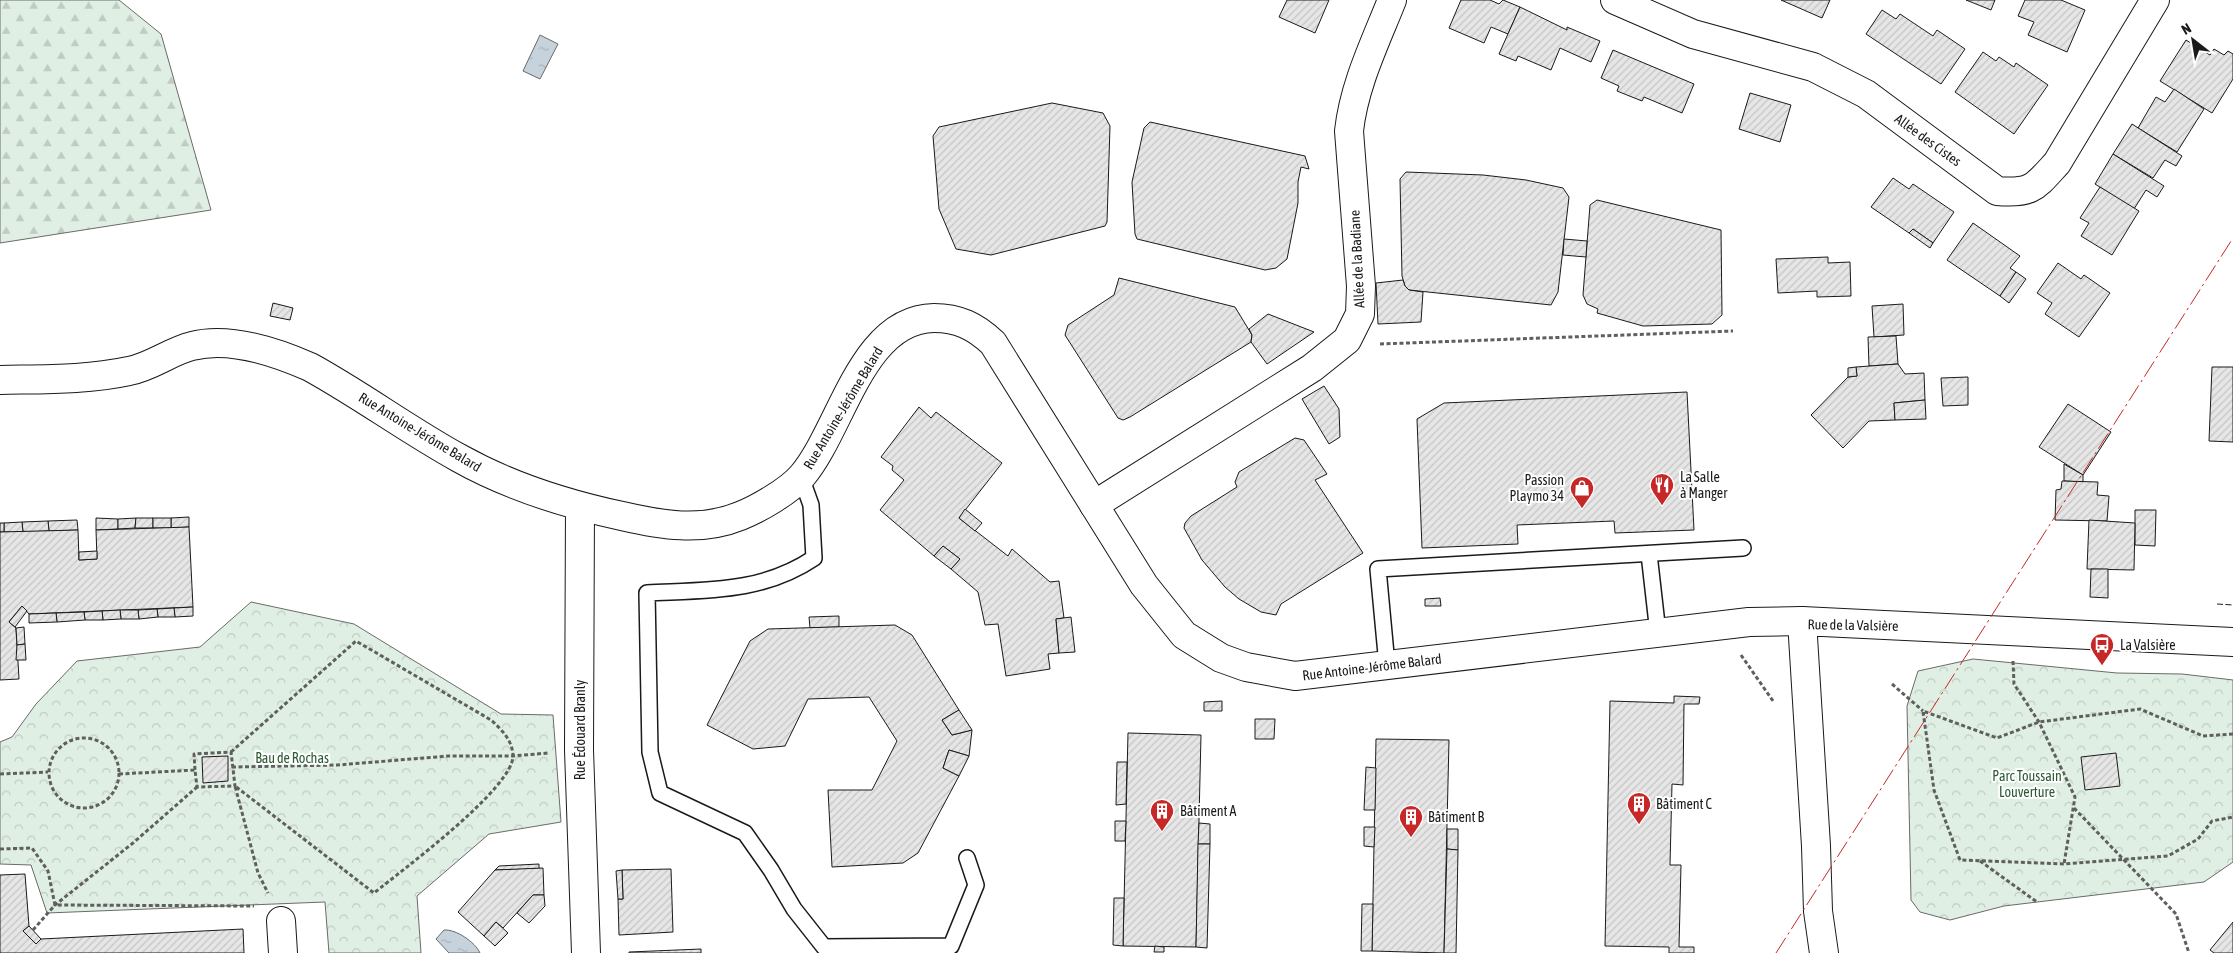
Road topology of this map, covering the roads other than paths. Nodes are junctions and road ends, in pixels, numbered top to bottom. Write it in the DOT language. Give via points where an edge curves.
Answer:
graph roads {
  1 [pos="1392,0"];
  2 [pos="1615,0"];
  3 [pos="2155,0"];
  4 [pos="0,380"];
  5 [pos="801,477"];
  6 [pos="1094,505"];
  7 [pos="580,507"];
  8 [pos="1743,548"];
  9 [pos="1649,554"];
  10 [pos="1802,621"];
  11 [pos="1658,633"];
  12 [pos="2233,642"];
  13 [pos="1387,665"];
  14 [pos="966,858"];
  15 [pos="281,921"];
  16 [pos="282,953"];
  17 [pos="586,953"];
  18 [pos="1824,953"];
  1 -- 6 [label="street, Allée de la Badiane" via="1352,106 1349,131 1361,286 1360,314 1347,340 1312,368"];
  2 -- 3 [label="street, Allée des Cistes" via="1693,34 1813,67 1866,94 1997,190 2018,192 2037,185 2057,163"];
  4 -- 7 [label="street, Rue Antoine-Jérôme Balard" via="103,376 132,371 192,346 230,344 288,358 310,368 460,459 506,481"];
  5 -- 6 [label="street, Rue Antoine-Jérôme Balard" via="879,345 908,323 928,318 949,318 979,330 992,343"];
  5 -- 7 [label="street, Rue Antoine-Jérôme Balard" via="743,515 721,523 697,526 654,524"];
  5 -- 14 [label="lane" via="811,505 814,558 779,578 740,588 647,593 650,752 660,793 744,833 794,909 824,946 951,946 976,885"];
  6 -- 13 [label="street, Rue Antoine-Jérôme Balard" via="1144,585 1170,619 1184,635 1221,658 1246,667 1295,676"];
  7 -- 17 [label="street, Rue Édouard Branly" via="579,750"];
  8 -- 9 [label="lane"];
  9 -- 11 [label="lane"];
  9 -- 13 [label="lane" via="1378,569"];
  10 -- 11 [label="street, Rue Antoine-Jérôme Balard" via="1749,622"];
  10 -- 12 [label="street, Rue de la Valsière"];
  10 -- 18 [label="street, Rue de la Valsière" via="1818,911"];
  11 -- 13 [label="street, Rue Antoine-Jérôme Balard"];
  15 -- 16 [label="street"];
}
